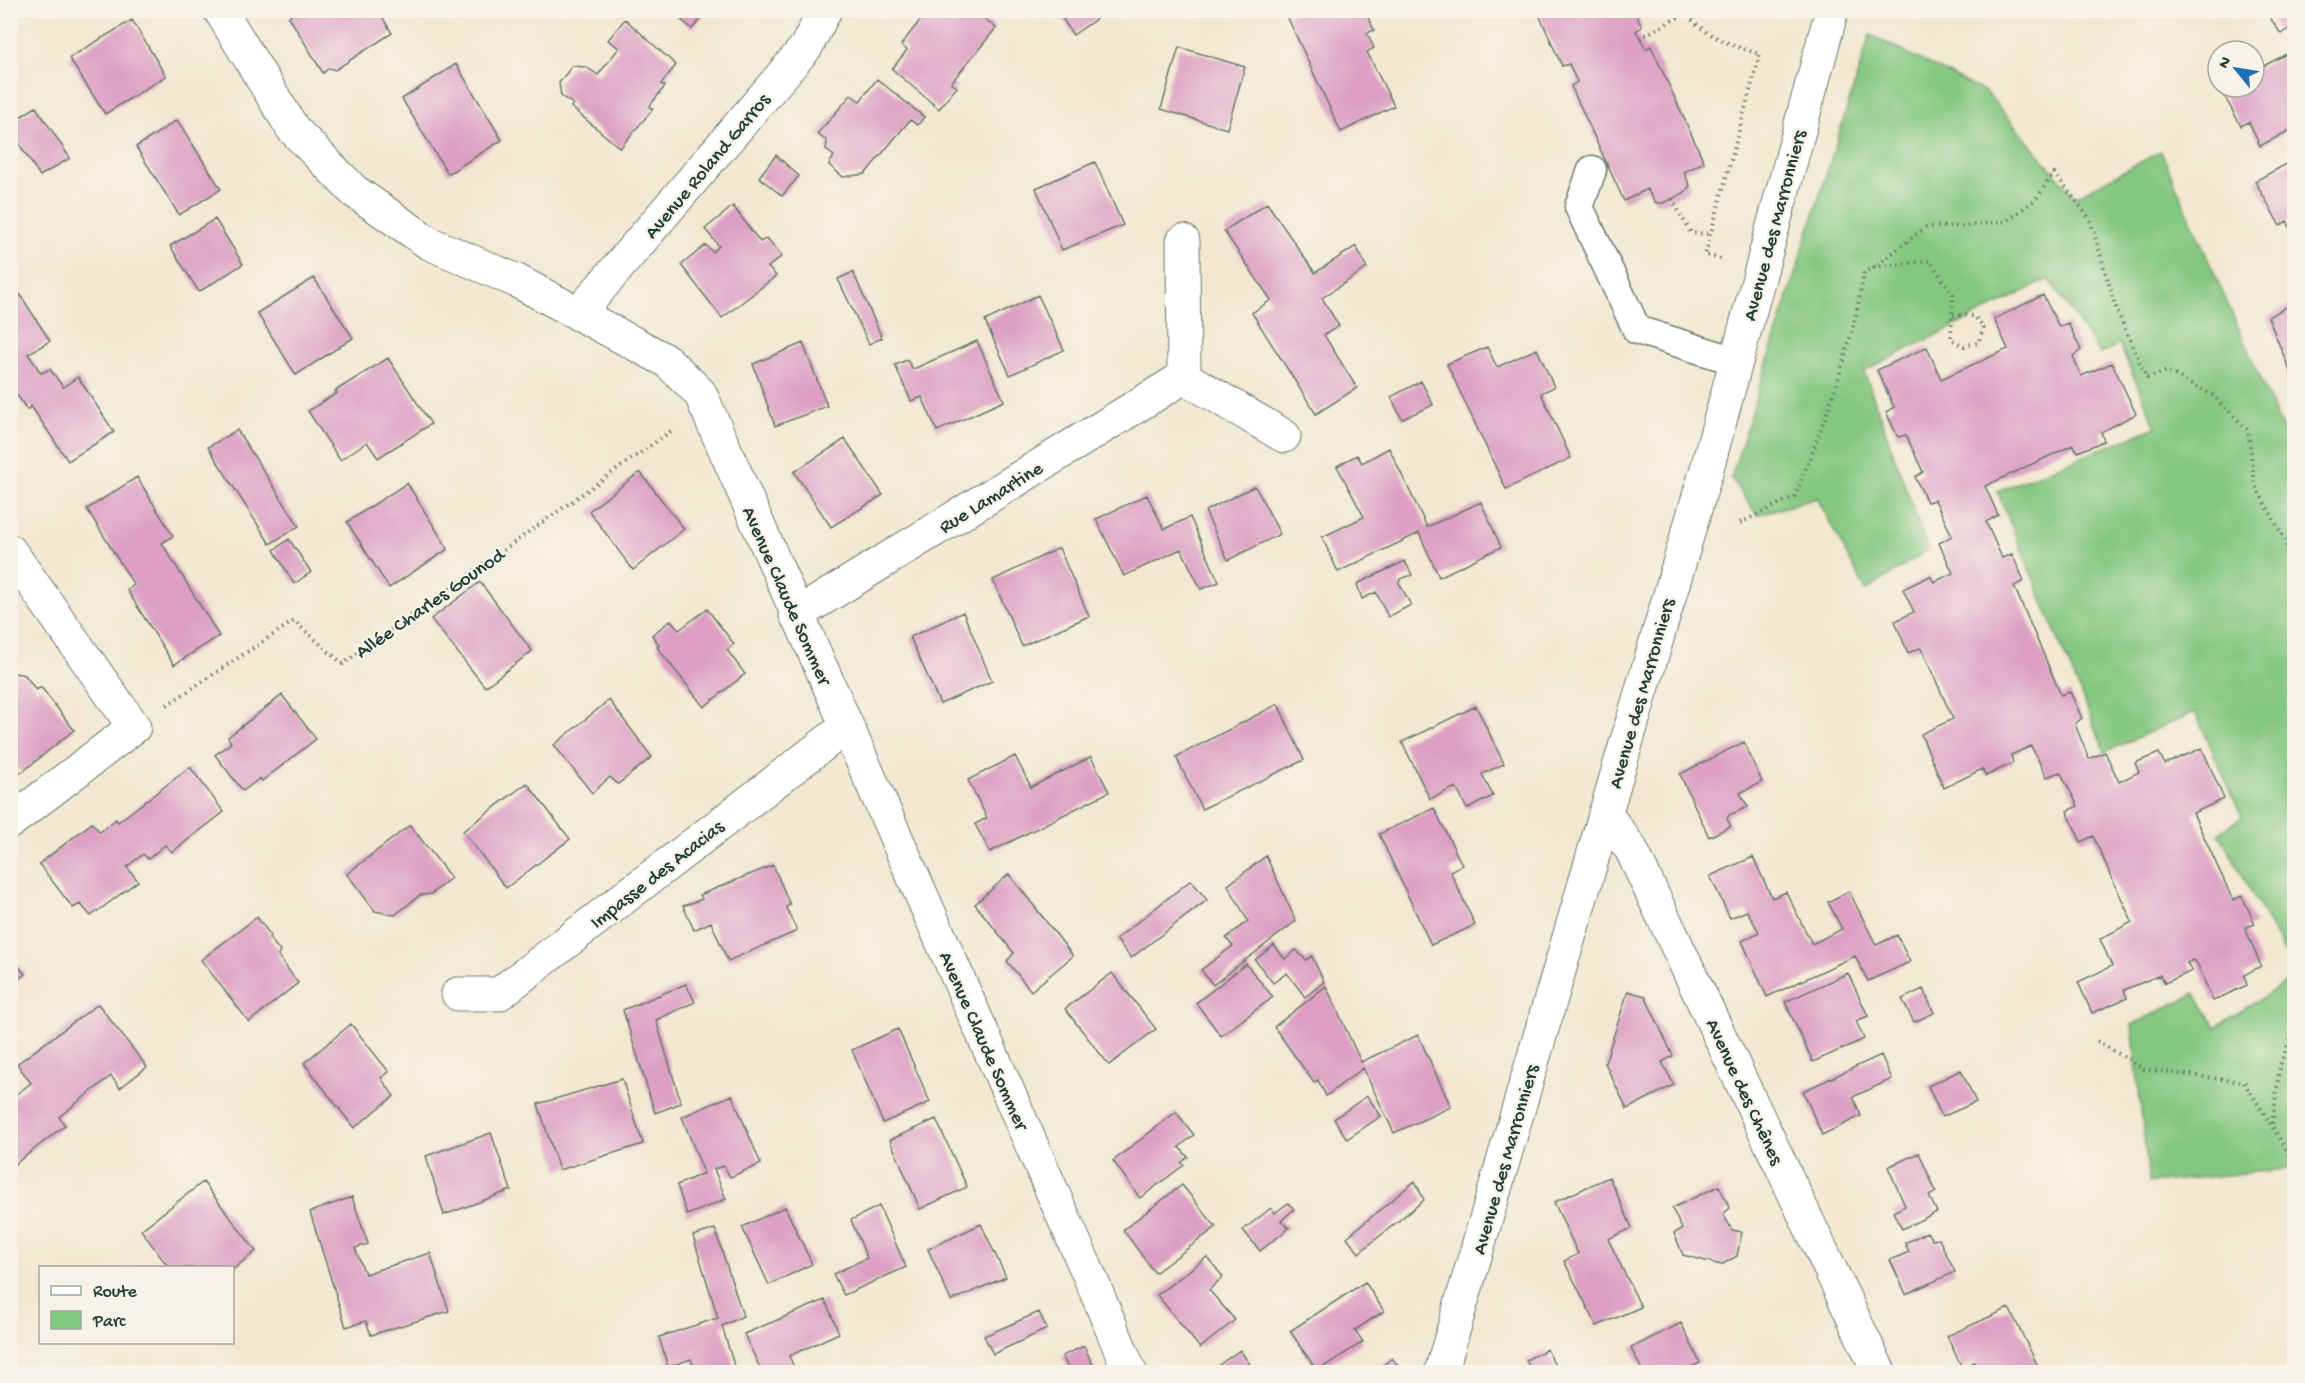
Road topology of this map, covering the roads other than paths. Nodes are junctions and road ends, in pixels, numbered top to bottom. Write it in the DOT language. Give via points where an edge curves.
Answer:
graph roads {
  1 [pos="220,10"];
  2 [pos="825,10"];
  3 [pos="1832,10"];
  4 [pos="1592,170"];
  5 [pos="1183,241"];
  6 [pos="578,314"];
  7 [pos="1736,361"];
  8 [pos="1184,377"];
  9 [pos="1284,436"];
  10 [pos="10,551"];
  11 [pos="796,615"];
  12 [pos="846,728"];
  13 [pos="1605,813"];
  14 [pos="10,822"];
  15 [pos="458,994"];
  16 [pos="1130,1372"];
  17 [pos="1441,1372"];
  18 [pos="1879,1372"];
  1 -- 6 [label="street, Avenue Claude Sommer" via="293,129 354,191 429,243 517,281"];
  2 -- 6 [label="street, Avenue Roland Garros" via="806,47"];
  3 -- 7 [label="street, Avenue des Marronniers"];
  4 -- 7 [label="lane" via="1579,207 1637,330"];
  5 -- 8 [label="street"];
  6 -- 11 [label="street, Avenue Claude Sommer" via="667,361 700,393"];
  7 -- 13 [label="street, Avenue des Marronniers"];
  8 -- 9 [label="street"];
  8 -- 11 [label="street, Rue Lamartine"];
  10 -- 14 [label="street" via="134,727"];
  11 -- 12 [label="street, Avenue Claude Sommer"];
  12 -- 15 [label="street, Impasse des Acacias" via="499,994"];
  12 -- 16 [label="street, Avenue Claude Sommer"];
  13 -- 17 [label="street, Avenue des Marronniers"];
  13 -- 18 [label="street, Avenue des Chênes" via="1631,849"];
}
